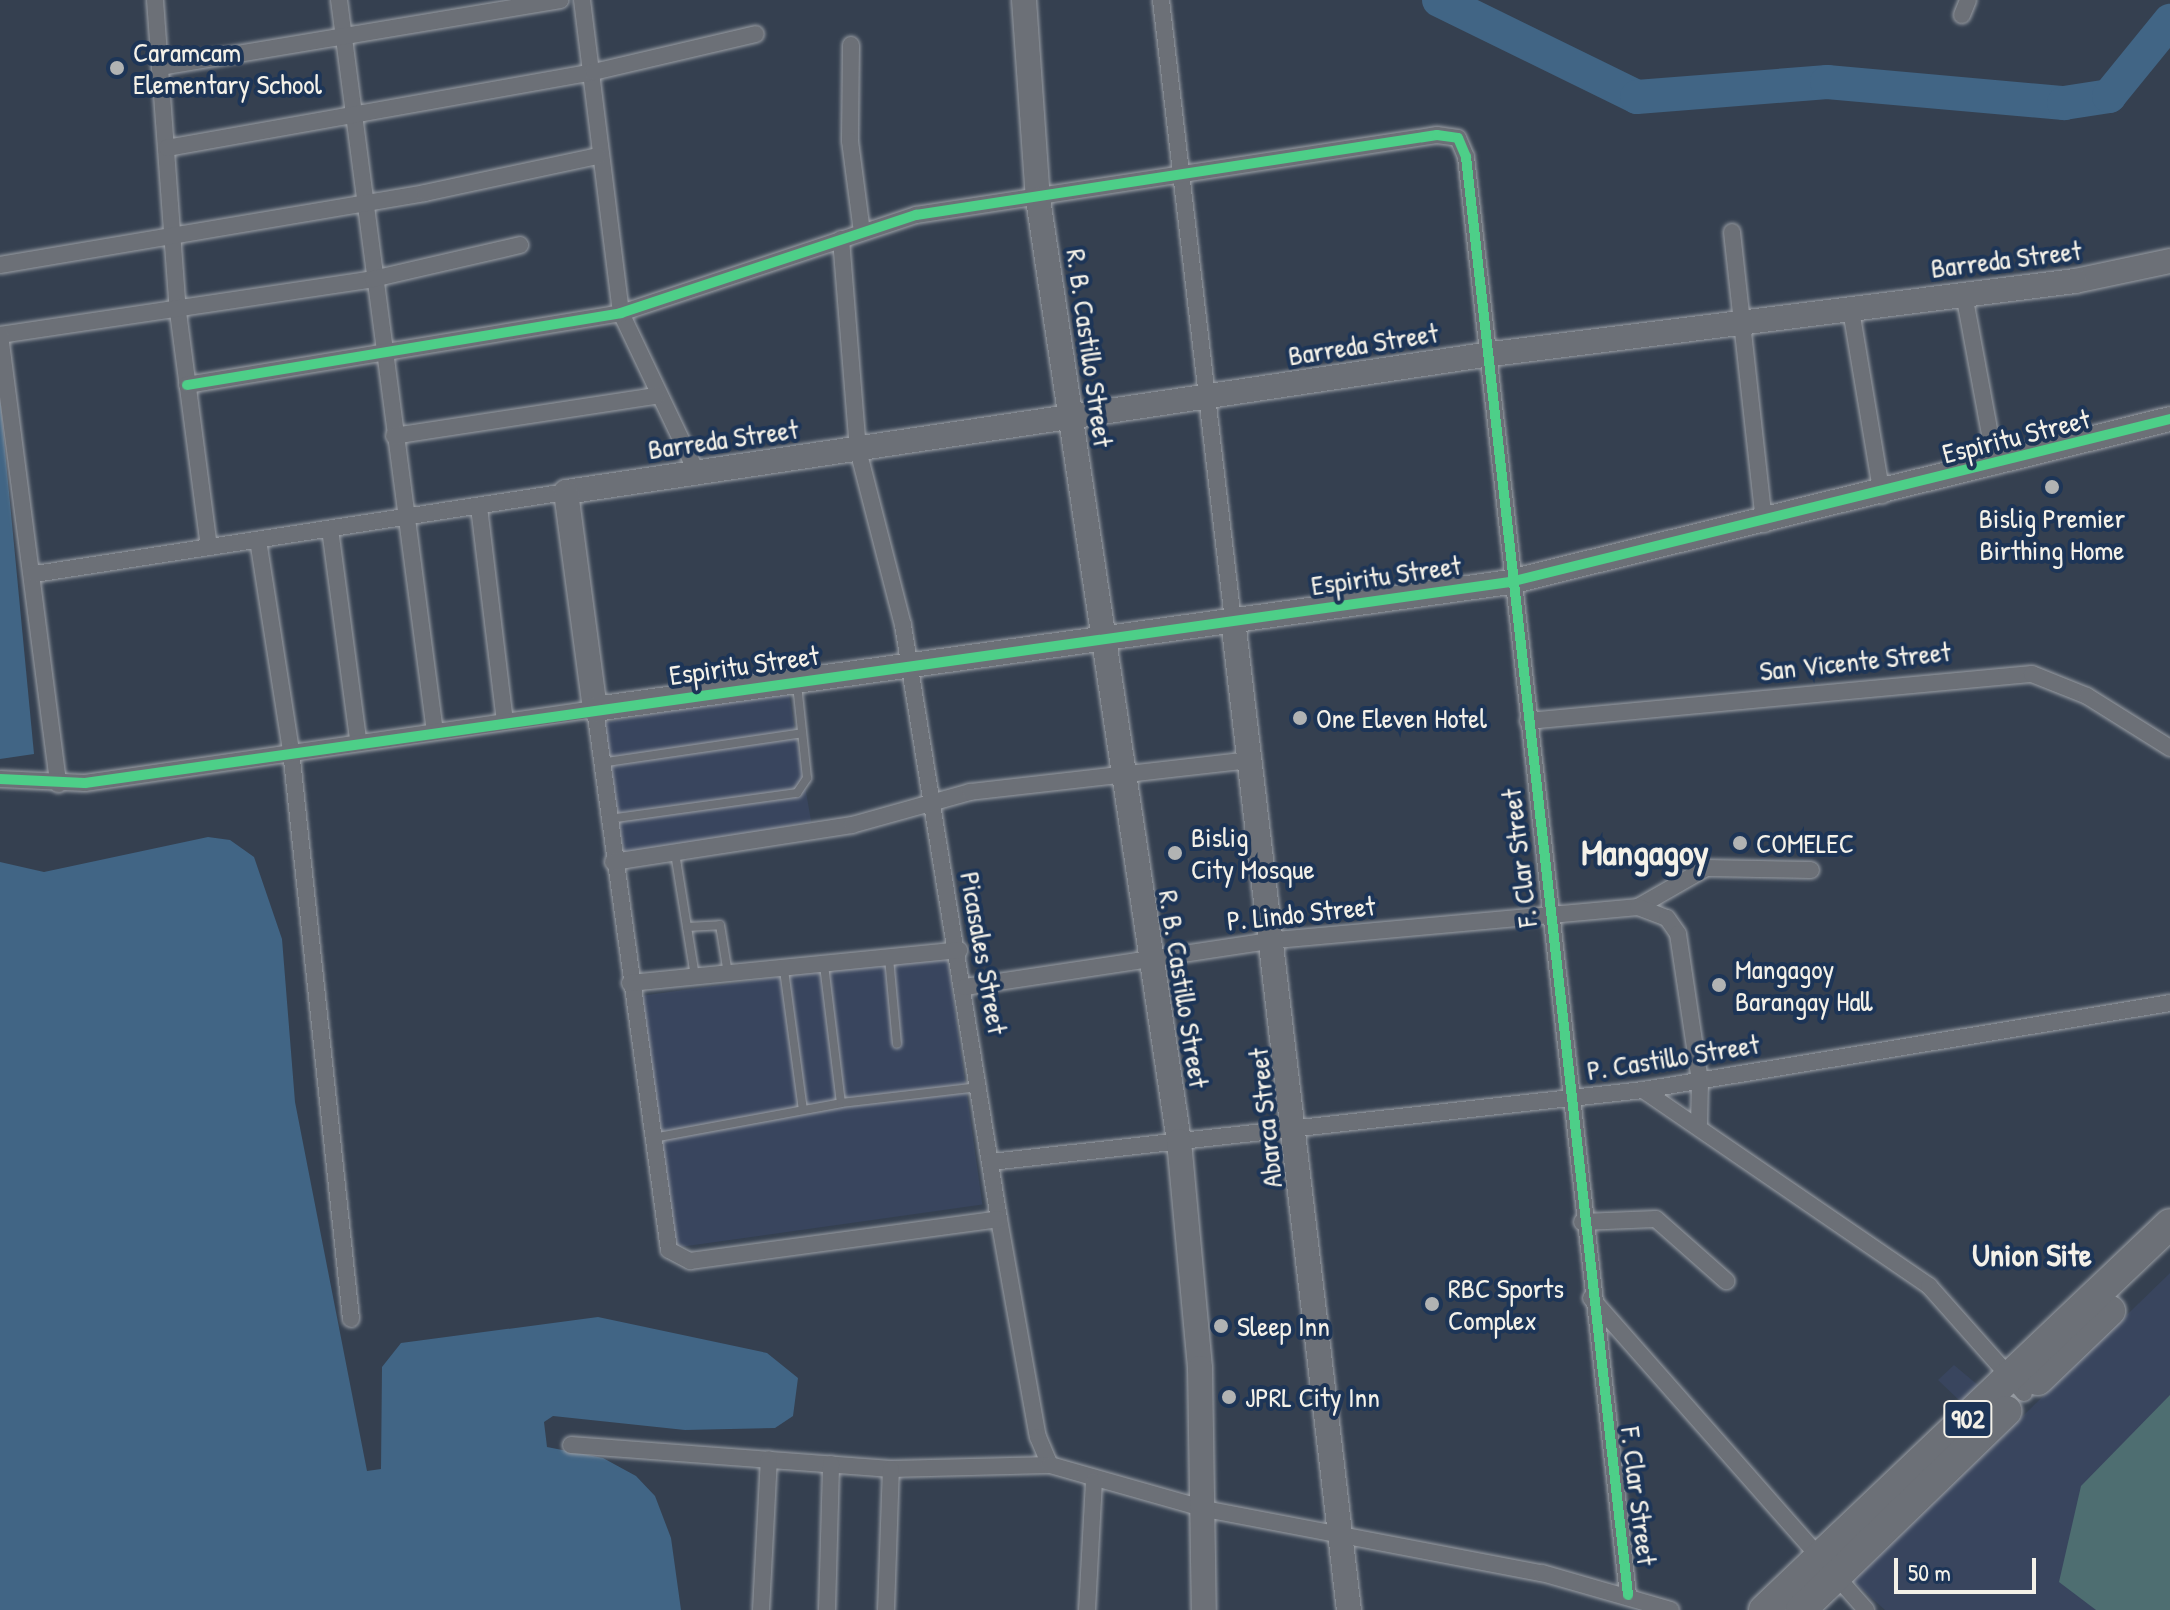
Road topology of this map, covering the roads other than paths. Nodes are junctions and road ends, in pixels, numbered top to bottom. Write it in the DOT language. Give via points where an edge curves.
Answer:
graph roads {
  1 [pos="155,0"];
  2 [pos="339,0"];
  3 [pos="560,0"];
  4 [pos="582,0"];
  5 [pos="1024,0"];
  6 [pos="1161,0"];
  7 [pos="756,34"];
  8 [pos="345,41"];
  9 [pos="851,45"];
  10 [pos="160,67"];
  11 [pos="594,72"];
  12 [pos="353,115"];
  13 [pos="167,148"];
  14 [pos="598,156"];
  15 [pos="1177,177"];
  16 [pos="1038,199"];
  17 [pos="364,204"];
  18 [pos="862,232"];
  19 [pos="1732,232"];
  20 [pos="172,238"];
  21 [pos="841,239"];
  22 [pos="520,245"];
  23 [pos="2170,261"];
  24 [pos="0,265"];
  25 [pos="373,279"];
  26 [pos="1964,294"];
  27 [pos="1851,310"];
  28 [pos="178,312"];
  29 [pos="621,313"];
  30 [pos="1738,326"];
  31 [pos="0,335"];
  32 [pos="1484,355"];
  33 [pos="383,357"];
  34 [pos="187,385"];
  35 [pos="656,396"];
  36 [pos="1209,400"];
  37 [pos="2170,419"];
  38 [pos="1071,421"];
  39 [pos="394,436"];
  40 [pos="858,450"];
  41 [pos="1996,466"];
  42 [pos="697,473"];
  43 [pos="566,492"];
  44 [pos="1882,495"];
  45 [pos="479,507"];
  46 [pos="404,517"];
  47 [pos="1764,524"];
  48 [pos="330,529"];
  49 [pos="258,540"];
  50 [pos="209,547"];
  51 [pos="35,574"];
  52 [pos="1510,582"];
  53 [pos="1233,620"];
  54 [pos="1103,637"];
  55 [pos="910,668"];
  56 [pos="797,682"];
  57 [pos="595,709"];
  58 [pos="505,721"];
  59 [pos="1528,721"];
  60 [pos="435,732"];
  61 [pos="802,733"];
  62 [pos="358,740"];
  63 [pos="2170,748"];
  64 [pos="291,750"];
  65 [pos="1251,760"];
  66 [pos="600,763"];
  67 [pos="1120,772"];
  68 [pos="0,779"];
  69 [pos="58,784"];
  70 [pos="931,802"];
  71 [pos="608,820"];
  72 [pos="675,853"];
  73 [pos="613,862"];
  74 [pos="1811,870"];
  75 [pos="1638,907"];
  76 [pos="1550,916"];
  77 [pos="687,927"];
  78 [pos="1276,940"];
  79 [pos="959,950"];
  80 [pos="1148,957"];
  81 [pos="889,958"];
  82 [pos="824,965"];
  83 [pos="784,970"];
  84 [pos="728,975"];
  85 [pos="695,977"];
  86 [pos="630,983"];
  87 [pos="965,987"];
  88 [pos="2170,1003"];
  89 [pos="897,1044"];
  90 [pos="1700,1082"];
  91 [pos="980,1087"];
  92 [pos="1643,1090"];
  93 [pos="1569,1100"];
  94 [pos="841,1103"];
  95 [pos="803,1110"];
  96 [pos="1296,1124"];
  97 [pos="1699,1125"];
  98 [pos="652,1139"];
  99 [pos="1179,1141"];
  100 [pos="991,1162"];
  101 [pos="999,1219"];
  102 [pos="1582,1222"];
  103 [pos="2170,1224"];
  104 [pos="2170,1253"];
  105 [pos="1726,1281"];
  106 [pos="1591,1298"];
  107 [pos="351,1319"];
  108 [pos="2018,1386"];
  109 [pos="571,1445"];
  110 [pos="769,1459"];
  111 [pos="831,1464"];
  112 [pos="1050,1465"];
  113 [pos="891,1469"];
  114 [pos="1094,1481"];
  115 [pos="1205,1509"];
  116 [pos="1340,1535"];
  117 [pos="1825,1570"];
  118 [pos="1628,1595"];
  119 [pos="761,1610"];
  120 [pos="827,1610"];
  121 [pos="886,1610"];
  122 [pos="1087,1610"];
  123 [pos="1204,1610"];
  124 [pos="1349,1610"];
  125 [pos="1671,1610"];
  126 [pos="1764,1610"];
  127 [pos="1801,1610"];
  128 [pos="1866,1610"];
  1 -- 10 [label="street"];
  2 -- 8 [label="street"];
  3 -- 8 [label="street"];
  4 -- 11 [label="street"];
  5 -- 16 [label="street, R. B. Castillo Street"];
  6 -- 15 [label="street"];
  7 -- 11 [label="street"];
  8 -- 10 [label="street"];
  8 -- 12 [label="street"];
  9 -- 18 [label="street" via="849,128"];
  10 -- 13 [label="street"];
  11 -- 12 [label="street"];
  11 -- 14 [label="street"];
  12 -- 13 [label="street"];
  12 -- 17 [label="street"];
  13 -- 20 [label="street"];
  14 -- 17 [label="street"];
  14 -- 29 [label="street"];
  15 -- 16 [label="street"];
  15 -- 32 [label="street, F. Clar Street" via="1437,135 1458,138 1466,157"];
  15 -- 36 [label="street"];
  16 -- 18 [label="street" via="916,215"];
  16 -- 38 [label="street, R. B. Castillo Street"];
  17 -- 20 [label="street"];
  17 -- 25 [label="street"];
  18 -- 21 [label="street"];
  19 -- 30 [label="street"];
  20 -- 24 [label="street"];
  20 -- 28 [label="street"];
  21 -- 29 [label="street"];
  21 -- 40 [label="street, Picasales Street"];
  22 -- 25 [label="street"];
  23 -- 26 [label="street, Barreda Street" via="2116,275"];
  25 -- 28 [label="street"];
  25 -- 33 [label="street"];
  26 -- 27 [label="street, Barreda Street"];
  26 -- 41 [label="street"];
  27 -- 30 [label="street, Barreda Street"];
  27 -- 44 [label="street"];
  28 -- 31 [label="street"];
  28 -- 34 [label="street"];
  29 -- 33 [label="street"];
  29 -- 35 [label="street"];
  30 -- 32 [label="street, Barreda Street"];
  30 -- 47 [label="street"];
  31 -- 51 [label="street"];
  32 -- 36 [label="street, Barreda Street"];
  32 -- 52 [label="street, F. Clar Street"];
  33 -- 34 [label="street"];
  33 -- 39 [label="street"];
  34 -- 50 [label="street"];
  35 -- 39 [label="street"];
  35 -- 42 [label="street"];
  36 -- 38 [label="street, Barreda Street"];
  36 -- 53 [label="street"];
  37 -- 41 [label="street, Espiritu Street"];
  38 -- 40 [label="street, Barreda Street"];
  38 -- 54 [label="street, R. B. Castillo Street"];
  39 -- 46 [label="street"];
  40 -- 42 [label="street, Barreda Street"];
  40 -- 55 [label="street, Picasales Street"];
  41 -- 44 [label="street, Espiritu Street"];
  42 -- 43 [label="street, Barreda Street"];
  43 -- 45 [label="street"];
  43 -- 57 [label="street"];
  44 -- 47 [label="street, Espiritu Street"];
  45 -- 46 [label="street"];
  45 -- 58 [label="street"];
  46 -- 48 [label="street"];
  46 -- 60 [label="street"];
  47 -- 52 [label="street, Espiritu Street"];
  48 -- 49 [label="street"];
  48 -- 62 [label="street"];
  49 -- 50 [label="street"];
  49 -- 64 [label="street"];
  50 -- 51 [label="street"];
  51 -- 69 [label="street"];
  52 -- 53 [label="street, Espiritu Street"];
  52 -- 59 [label="street, F. Clar Street"];
  53 -- 54 [label="street, Espiritu Street"];
  53 -- 65 [label="street, Abarca Street"];
  54 -- 55 [label="street, Espiritu Street"];
  54 -- 67 [label="street, R. B. Castillo Street"];
  55 -- 56 [label="street, Espiritu Street"];
  55 -- 70 [label="street, Picasales Street"];
  56 -- 57 [label="street, Espiritu Street"];
  56 -- 61 [label="lane"];
  57 -- 58 [label="street"];
  57 -- 66 [label="street"];
  58 -- 60 [label="street"];
  59 -- 63 [label="street, San Vicente Street" via="2032,674 2087,696"];
  59 -- 76 [label="street, F. Clar Street"];
  60 -- 62 [label="street"];
  61 -- 66 [label="lane"];
  61 -- 71 [label="lane" via="807,778 788,797"];
  62 -- 64 [label="street"];
  64 -- 69 [label="street"];
  64 -- 107 [label="street"];
  65 -- 67 [label="street"];
  65 -- 78 [label="street, Abarca Street"];
  66 -- 71 [label="street"];
  67 -- 70 [label="street"];
  67 -- 80 [label="street, R. B. Castillo Street"];
  68 -- 69 [label="street"];
  70 -- 72 [label="street" via="865,822"];
  70 -- 79 [label="street, Picasales Street"];
  71 -- 73 [label="street"];
  72 -- 73 [label="street"];
  72 -- 77 [label="lane"];
  73 -- 86 [label="street"];
  74 -- 75 [label="street" via="1706,868"];
  75 -- 76 [label="street, P. Lindo Street"];
  75 -- 90 [label="street" via="1676,927"];
  76 -- 78 [label="street, P. Lindo Street"];
  76 -- 93 [label="street, F. Clar Street"];
  77 -- 84 [label="lane" via="720,925"];
  77 -- 85 [label="lane"];
  78 -- 80 [label="street, P. Lindo Street"];
  78 -- 96 [label="street, Abarca Street"];
  79 -- 81 [label="street"];
  79 -- 87 [label="street, Picasales Street"];
  80 -- 87 [label="street, P. Lindo Street"];
  80 -- 99 [label="street, R. B. Castillo Street"];
  81 -- 82 [label="street"];
  81 -- 89 [label="lane"];
  82 -- 83 [label="street"];
  82 -- 94 [label="lane"];
  83 -- 84 [label="street"];
  83 -- 95 [label="lane"];
  84 -- 85 [label="street"];
  85 -- 86 [label="street"];
  86 -- 98 [label="street"];
  87 -- 91 [label="street, Picasales Street"];
  88 -- 90 [label="street, P. Castillo Street"];
  90 -- 92 [label="street, P. Castillo Street"];
  90 -- 97 [label="street"];
  91 -- 94 [label="lane"];
  91 -- 100 [label="street, Picasales Street"];
  92 -- 93 [label="street, P. Castillo Street"];
  92 -- 97 [label="street"];
  93 -- 96 [label="street, P. Castillo Street"];
  93 -- 102 [label="street, F. Clar Street"];
  94 -- 95 [label="lane"];
  95 -- 98 [label="lane"];
  96 -- 99 [label="street, P. Castillo Street"];
  96 -- 116 [label="street, Abarca Street"];
  97 -- 108 [label="street" via="1929,1286"];
  98 -- 101 [label="street" via="665,1241 690,1261"];
  99 -- 100 [label="street, P. Castillo Street"];
  99 -- 115 [label="street, R. B. Castillo Street" via="1196,1301"];
  100 -- 101 [label="street, Picasales Street"];
  101 -- 112 [label="street, Picasales Street" via="1038,1437"];
  102 -- 105 [label="street" via="1656,1219"];
  102 -- 106 [label="street, F. Clar Street"];
  103 -- 108 [label="highway, 902"];
  104 -- 108 [label="highway, 902"];
  106 -- 117 [label="street"];
  106 -- 118 [label="street, F. Clar Street"];
  108 -- 117 [label="highway, 902"];
  109 -- 110 [label="street"];
  110 -- 111 [label="street"];
  110 -- 119 [label="street"];
  111 -- 113 [label="street"];
  111 -- 120 [label="street"];
  112 -- 113 [label="street"];
  112 -- 114 [label="street"];
  113 -- 121 [label="street"];
  114 -- 115 [label="street"];
  114 -- 122 [label="street"];
  115 -- 116 [label="street"];
  115 -- 123 [label="street, R. B. Castillo Street"];
  116 -- 118 [label="street"];
  116 -- 124 [label="street, Abarca Street"];
  117 -- 126 [label="highway, 902"];
  117 -- 127 [label="highway, 902"];
  117 -- 128 [label="street"];
  118 -- 125 [label="street"];
}
